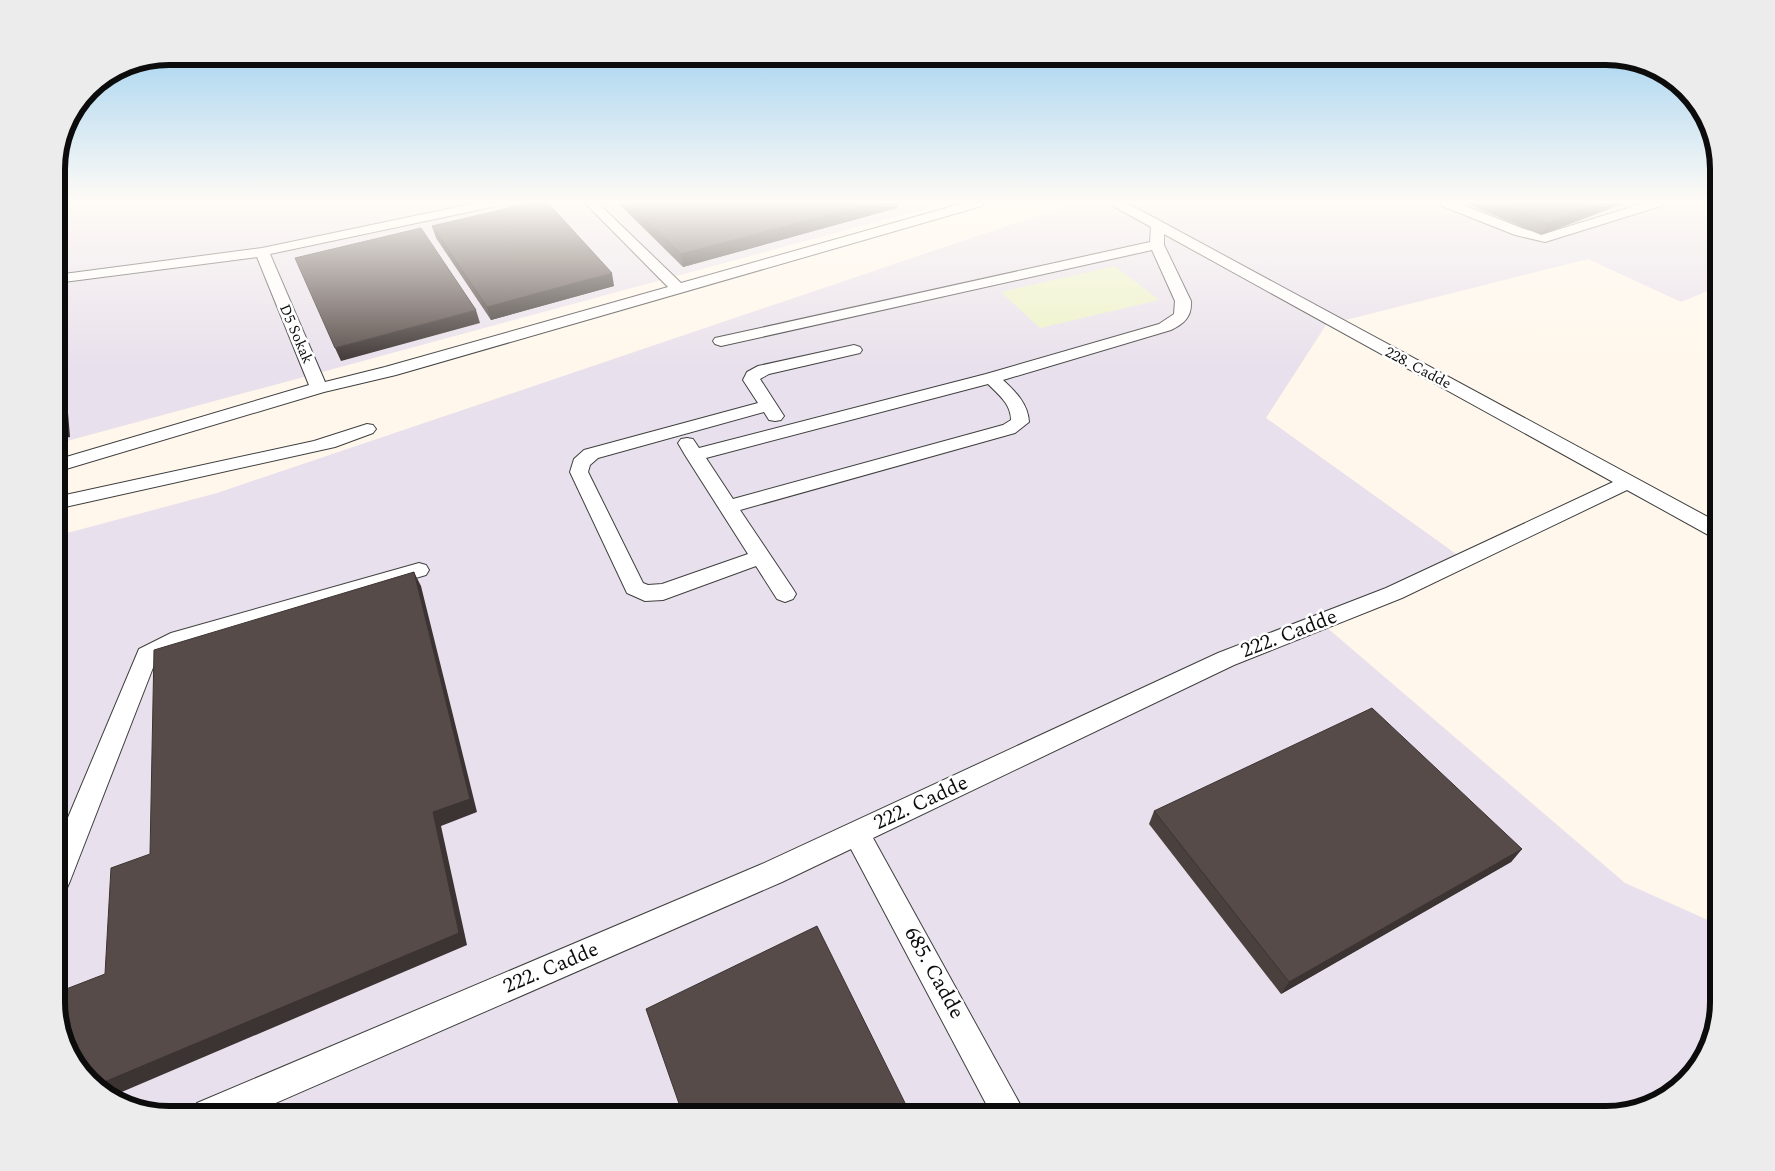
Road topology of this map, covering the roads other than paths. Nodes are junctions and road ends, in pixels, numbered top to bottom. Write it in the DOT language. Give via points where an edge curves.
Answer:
graph roads {
  1 [pos="219,258"];
  2 [pos="264,258"];
  3 [pos="646,258"];
  4 [pos="777,258"];
  5 [pos="1100,258"];
  6 [pos="1163,258"];
  7 [pos="1218,258"];
  8 [pos="65,278"];
  9 [pos="677,288"];
  10 [pos="721,341"];
  11 [pos="854,350"];
  12 [pos="992,378"];
  13 [pos="319,388"];
  14 [pos="768,406"];
  15 [pos="367,429"];
  16 [pos="678,430"];
  17 [pos="785,432"];
  18 [pos="694,455"];
  19 [pos="65,463"];
  20 [pos="1628,482"];
  21 [pos="65,502"];
  22 [pos="728,507"];
  23 [pos="1710,527"];
  24 [pos="761,557"];
  25 [pos="419,570"];
  26 [pos="785,594"];
  27 [pos="856,833"];
  28 [pos="65,859"];
  29 [pos="230,1106"];
  30 [pos="1005,1106"];
  1 -- 8 [label="street"];
  2 -- 13 [label="street, D5 Sokak"];
  3 -- 9 [label="street"];
  4 -- 9 [label="street"];
  5 -- 10 [label="street"];
  6 -- 12 [label="street" via="1183,301 1183,316 1179,320 1107,345"];
  7 -- 20 [label="street, 228. Cadde"];
  9 -- 13 [label="street" via="390,371"];
  11 -- 14 [label="street" via="764,370 753,376 751,380"];
  12 -- 17 [label="street"];
  12 -- 22 [label="street" via="1021,413 1020,422 1009,429"];
  13 -- 19 [label="street"];
  14 -- 16 [label="street"];
  14 -- 17 [label="street"];
  15 -- 21 [label="street" via="323,443"];
  16 -- 18 [label="street"];
  16 -- 24 [label="street" via="591,454 581,463 579,472 635,588 645,593 663,592"];
  17 -- 18 [label="street"];
  18 -- 22 [label="street"];
  20 -- 23 [label="street, 228. Cadde"];
  20 -- 27 [label="street, 222. Cadde" via="1394,593 1226,659"];
  22 -- 24 [label="street"];
  24 -- 26 [label="street"];
  25 -- 28 [label="street" via="172,641 147,655"];
  27 -- 29 [label="street, 222. Cadde" via="772,873"];
  27 -- 30 [label="street, 685. Cadde"];
}
